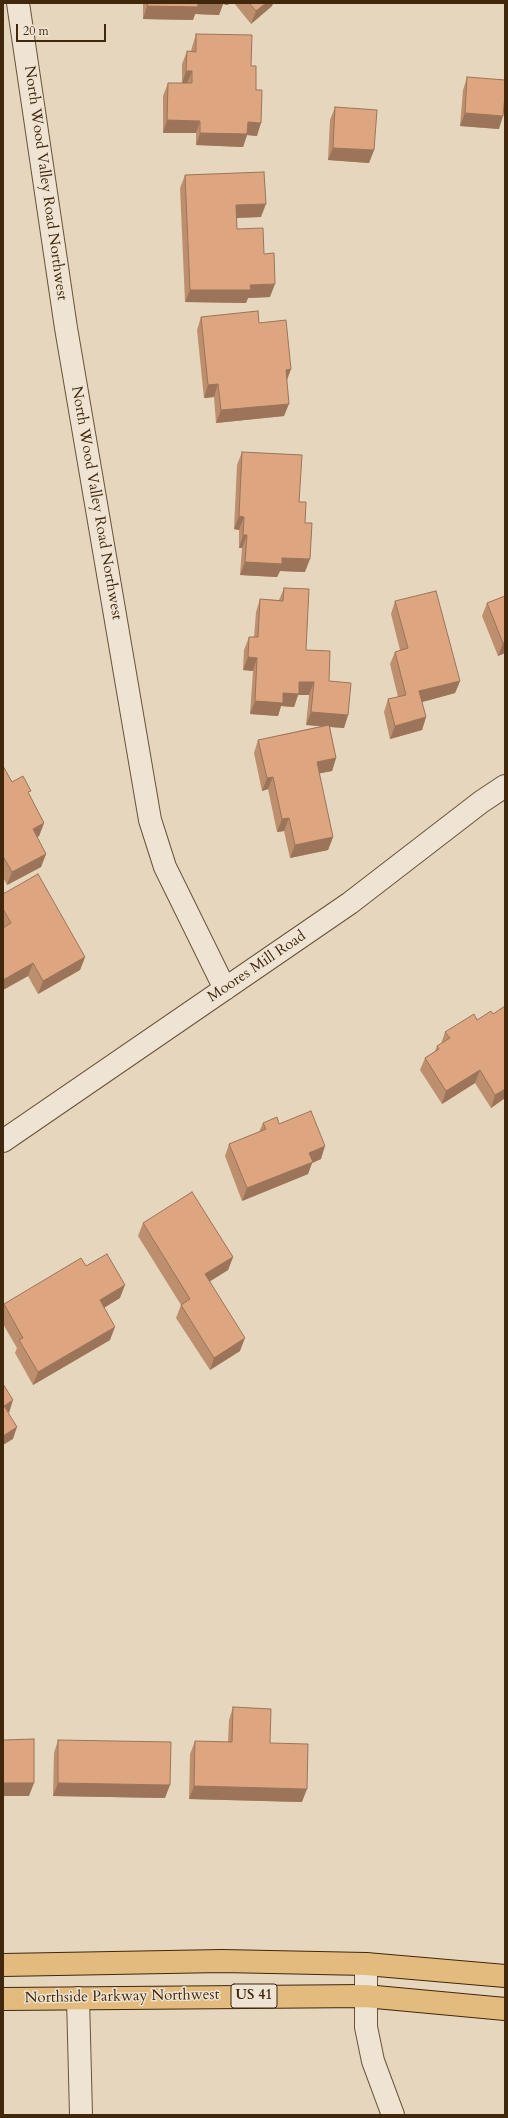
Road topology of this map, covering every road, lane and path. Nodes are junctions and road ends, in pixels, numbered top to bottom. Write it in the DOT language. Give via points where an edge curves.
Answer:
graph roads {
  1 [pos="18,3"];
  2 [pos="505,786"];
  3 [pos="225,989"];
  4 [pos="3,1141"];
  5 [pos="366,1964"];
  6 [pos="3,1966"];
  7 [pos="505,1976"];
  8 [pos="365,1996"];
  9 [pos="78,1998"];
  10 [pos="3,1999"];
  11 [pos="505,2009"];
  12 [pos="81,2115"];
  13 [pos="393,2115"];
  1 -- 3 [label="street, North Wood Valley Road Northwest" via="66,328 150,820 165,867"];
  2 -- 3 [label="street, Moores Mill Road" via="350,903"];
  3 -- 4 [label="street, Moores Mill Road"];
  5 -- 6 [label="main road, US 41" via="222,1961"];
  5 -- 7 [label="main road, US 41"];
  5 -- 8 [label="street"];
  8 -- 9 [label="main road, Northside Parkway Northwest / US 41"];
  8 -- 11 [label="main road, Northside Parkway Northwest / US 41"];
  8 -- 13 [label="street" via="366,2027 373,2061"];
  9 -- 10 [label="main road, Northside Parkway Northwest / US 41"];
  9 -- 12 [label="street"];
}
